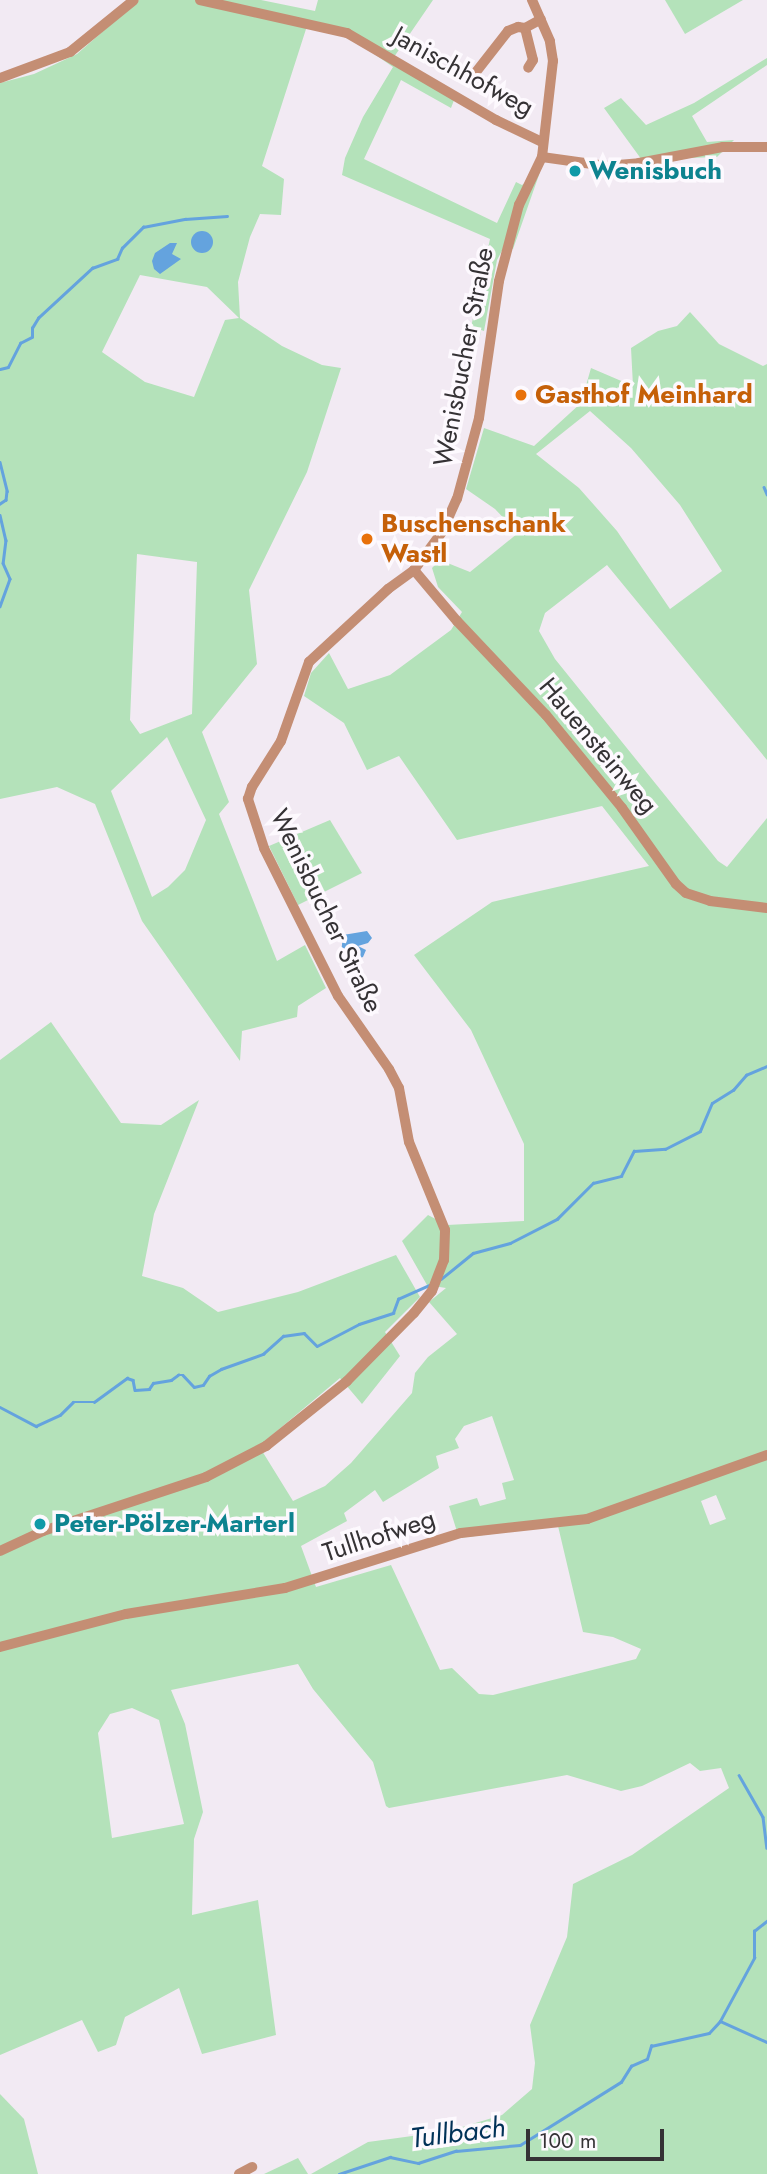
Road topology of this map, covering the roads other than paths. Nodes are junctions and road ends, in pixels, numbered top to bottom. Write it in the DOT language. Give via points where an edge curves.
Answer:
graph roads {
  1 [pos="134,0"];
  2 [pos="200,0"];
  3 [pos="532,0"];
  4 [pos="541,19"];
  5 [pos="525,28"];
  6 [pos="528,68"];
  7 [pos="476,72"];
  8 [pos="0,78"];
  9 [pos="542,142"];
  10 [pos="767,147"];
  11 [pos="542,157"];
  12 [pos="414,570"];
  13 [pos="767,908"];
  14 [pos="767,1455"];
  15 [pos="0,1551"];
  16 [pos="0,1647"];
  17 [pos="252,2167"];
  18 [pos="239,2174"];
  1 -- 8 [label="street" via="70,52"];
  2 -- 9 [label="street, Janischhofweg" via="347,33"];
  3 -- 4 [label="street, Wenisbucher Straße"];
  4 -- 5 [label="street"];
  4 -- 9 [label="street, Wenisbucher Straße" via="553,61"];
  5 -- 6 [label="street" via="533,60"];
  5 -- 7 [label="street" via="508,31"];
  9 -- 11 [label="street, Wenisbucher Straße"];
  10 -- 11 [label="street" via="723,147 606,166"];
  11 -- 12 [label="street, Wenisbucher Straße" via="519,205 499,281 479,418 464,479 442,532"];
  12 -- 13 [label="street, Hauensteinweg" via="546,715 622,808 676,884 686,893 710,901"];
  12 -- 15 [label="street, Wenisbucher Straße" via="309,662 281,741 248,799 264,848 338,996 399,1088 409,1142 445,1230 446,1249 432,1291 347,1381 254,1454 206,1477 43,1531"];
  14 -- 16 [label="street, Tullhofweg" via="587,1519 461,1533 285,1588 126,1614"];
  17 -- 18 [label="street"];
}
